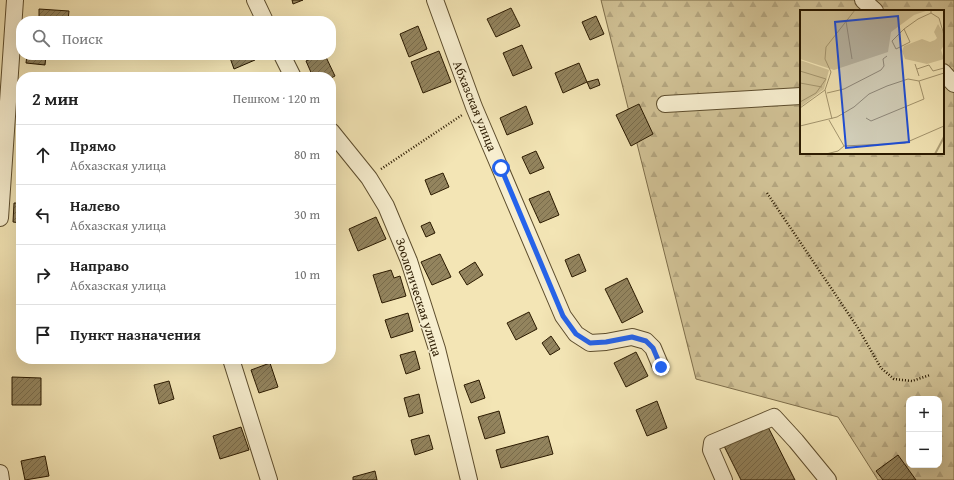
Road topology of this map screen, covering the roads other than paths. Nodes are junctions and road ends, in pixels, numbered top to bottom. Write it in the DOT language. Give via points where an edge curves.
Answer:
graph roads {
  1 [pos="15,0"];
  2 [pos="255,0"];
  3 [pos="435,0"];
  4 [pos="863,0"];
  5 [pos="874,10"];
  6 [pos="263,16"];
  7 [pos="284,60"];
  8 [pos="290,72"];
  9 [pos="944,73"];
  10 [pos="954,85"];
  11 [pos="944,87"];
  12 [pos="800,96"];
  13 [pos="665,104"];
  14 [pos="336,137"];
  15 [pos="0,218"];
  16 [pos="233,364"];
  17 [pos="661,367"];
  18 [pos="0,473"];
  19 [pos="2,480"];
  20 [pos="268,480"];
  21 [pos="469,480"];
  22 [pos="724,480"];
  23 [pos="828,480"];
  1 -- 15 [label="street"];
  2 -- 6 [label="street"];
  3 -- 17 [label="street, Абхазская улица" via="474,107 563,316 576,334 590,343 632,337 646,341 653,348"];
  4 -- 5 [label="street"];
  7 -- 8 [label="street"];
  9 -- 10 [label="street"];
  10 -- 11 [label="street"];
  12 -- 13 [label="street"];
  14 -- 21 [label="street, Зоологическая улица" via="369,178 386,206 409,261 437,349"];
  16 -- 20 [label="street"];
  18 -- 19 [label="street"];
  22 -- 23 [label="street" via="711,450 712,443 774,417"];
}
